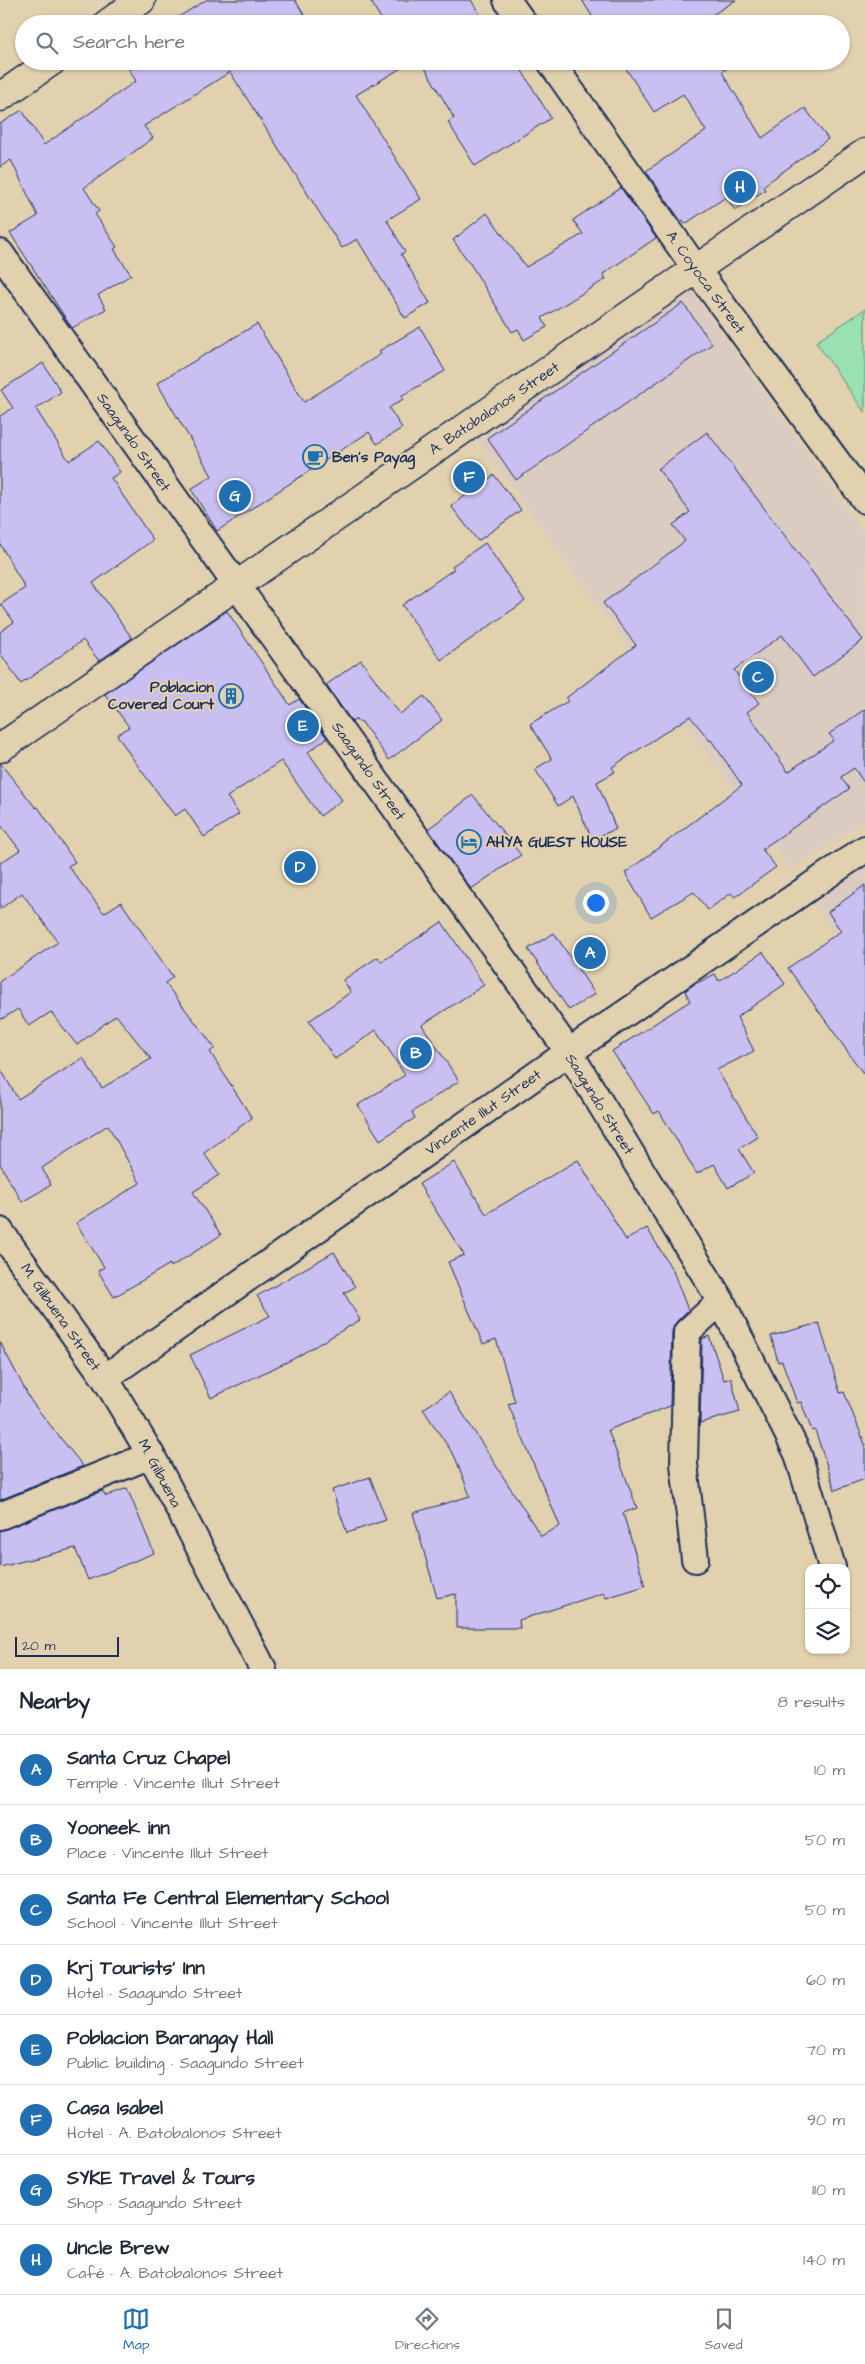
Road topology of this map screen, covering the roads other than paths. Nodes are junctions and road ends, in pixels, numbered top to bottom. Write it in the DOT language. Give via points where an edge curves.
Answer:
graph roads {
  1 [pos="141,0"];
  2 [pos="507,0"];
  3 [pos="120,15"];
  4 [pos="518,15"];
  5 [pos="39,70"];
  6 [pos="556,70"];
  7 [pos="0,98"];
  8 [pos="865,153"];
  9 [pos="0,253"];
  10 [pos="696,269"];
  11 [pos="865,500"];
  12 [pos="236,585"];
  13 [pos="0,748"];
  14 [pos="865,849"];
  15 [pos="569,1052"];
  16 [pos="0,1231"];
  17 [pos="720,1301"];
  18 [pos="105,1378"];
  19 [pos="151,1455"];
  20 [pos="0,1516"];
  21 [pos="695,1559"];
  22 [pos="831,1564"];
  23 [pos="263,1669"];
  1 -- 3 [label="street"];
  2 -- 4 [label="street"];
  5 -- 7 [label="street"];
  6 -- 10 [label="street, A. Coyoca Street"];
  8 -- 10 [label="street, A. Batobalonos Street"];
  9 -- 12 [label="street, Saagundo Street"];
  10 -- 11 [label="street, A. Coyoca Street"];
  10 -- 12 [label="street, A. Batobalonos Street"];
  12 -- 13 [label="street, A. Batobalonos Street"];
  12 -- 15 [label="street, Saagundo Street"];
  14 -- 15 [label="street, Vincente Illut Street"];
  15 -- 17 [label="street, Saagundo Street"];
  15 -- 18 [label="street, Vincente Illut Street"];
  16 -- 18 [label="street, M. Gilbuena Street"];
  17 -- 21 [label="street" via="687,1332 684,1464"];
  17 -- 22 [label="street, Saagundo Street" via="798,1454"];
  18 -- 19 [label="street, M. Gilbuena"];
  19 -- 20 [label="street"];
  19 -- 23 [label="street, M. Gilbuena"];
}
